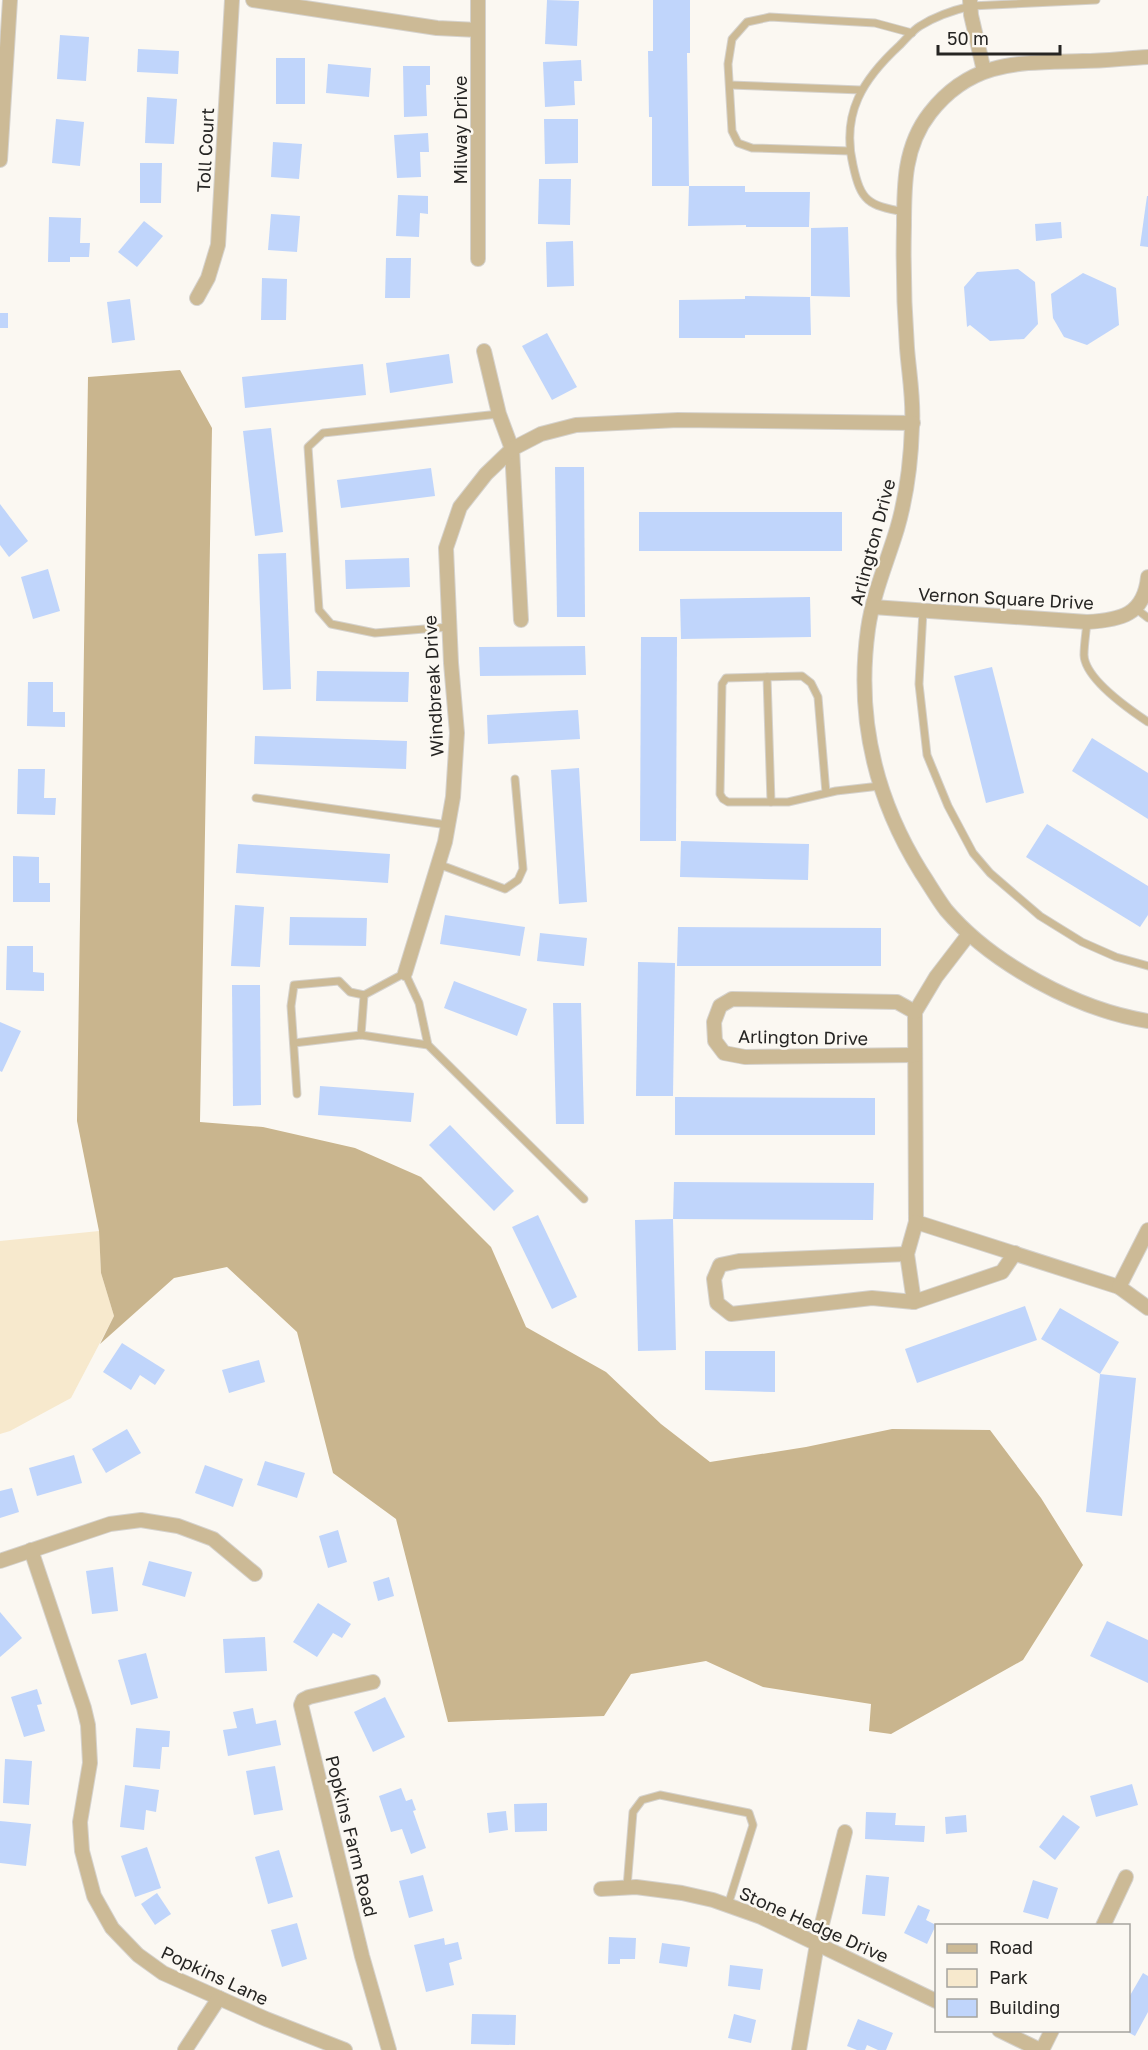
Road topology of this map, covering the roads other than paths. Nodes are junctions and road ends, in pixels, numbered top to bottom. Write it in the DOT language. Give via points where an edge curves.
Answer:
graph roads {
  1 [pos="10,0"];
  2 [pos="232,0"];
  3 [pos="253,0"];
  4 [pos="478,0"];
  5 [pos="1096,0"];
  6 [pos="971,3"];
  7 [pos="478,30"];
  8 [pos="912,33"];
  9 [pos="1148,50"];
  10 [pos="1148,57"];
  11 [pos="1126,58"];
  12 [pos="984,71"];
  13 [pos="730,85"];
  14 [pos="861,90"];
  15 [pos="849,151"];
  16 [pos="0,160"];
  17 [pos="904,212"];
  18 [pos="478,259"];
  19 [pos="197,298"];
  20 [pos="484,351"];
  21 [pos="499,414"];
  22 [pos="913,423"];
  23 [pos="512,449"];
  24 [pos="1148,577"];
  25 [pos="873,607"];
  26 [pos="1135,608"];
  27 [pos="923,611"];
  28 [pos="1148,618"];
  29 [pos="521,620"];
  30 [pos="1087,622"];
  31 [pos="449,627"];
  32 [pos="767,676"];
  33 [pos="1148,722"];
  34 [pos="515,779"];
  35 [pos="880,786"];
  36 [pos="826,793"];
  37 [pos="256,798"];
  38 [pos="771,802"];
  39 [pos="448,825"];
  40 [pos="438,864"];
  41 [pos="969,934"];
  42 [pos="1148,966"];
  43 [pos="405,972"];
  44 [pos="364,995"];
  45 [pos="915,1012"];
  46 [pos="1148,1021"];
  47 [pos="362,1035"];
  48 [pos="294,1043"];
  49 [pos="428,1045"];
  50 [pos="915,1055"];
  51 [pos="297,1094"];
  52 [pos="584,1199"];
  53 [pos="916,1222"];
  54 [pos="1148,1230"];
  55 [pos="1015,1253"];
  56 [pos="907,1254"];
  57 [pos="1119,1287"];
  58 [pos="914,1302"];
  59 [pos="1148,1308"];
  60 [pos="31,1550"];
  61 [pos="0,1561"];
  62 [pos="255,1574"];
  63 [pos="373,1682"];
  64 [pos="845,1832"];
  65 [pos="1126,1877"];
  66 [pos="627,1887"];
  67 [pos="600,1889"];
  68 [pos="728,1905"];
  69 [pos="1104,1924"];
  70 [pos="817,1944"];
  71 [pos="219,1998"];
  72 [pos="935,2001"];
  73 [pos="1001,2032"];
  74 [pos="1051,2032"];
  75 [pos="185,2050"];
  76 [pos="345,2050"];
  77 [pos="388,2050"];
  78 [pos="799,2050"];
  79 [pos="1041,2050"];
  1 -- 16 [label="street"];
  2 -- 19 [label="street, Toll Court" via="218,245"];
  3 -- 7 [label="street" via="437,28"];
  4 -- 7 [label="street, Milway Drive"];
  5 -- 6 [label="lane"];
  6 -- 8 [label="lane" via="919,26"];
  6 -- 12 [label="street"];
  7 -- 18 [label="street, Milway Drive"];
  8 -- 13 [label="lane" via="875,23 770,17 747,22 732,39"];
  8 -- 14 [label="lane"];
  9 -- 11 [label="street, Arlington Drive"];
  10 -- 11 [label="street, Arlington Drive"];
  11 -- 12 [label="street, Arlington Drive" via="1026,62"];
  12 -- 17 [label="street, Arlington Drive" via="951,91 924,122 908,158"];
  13 -- 14 [label="lane"];
  13 -- 15 [label="lane" via="732,131 738,142 752,148"];
  14 -- 15 [label="lane" via="852,112"];
  15 -- 17 [label="lane" via="864,198 878,207"];
  17 -- 22 [label="street, Arlington Drive" via="903,290"];
  20 -- 21 [label="street"];
  21 -- 23 [label="street"];
  21 -- 31 [label="lane" via="323,433 308,447 319,610 331,624 375,633"];
  22 -- 23 [label="street, Windbreak Drive" via="678,420 576,425 541,434"];
  22 -- 25 [label="street, Arlington Drive" via="905,496"];
  23 -- 29 [label="street"];
  23 -- 31 [label="street, Windbreak Drive" via="460,507 446,548"];
  24 -- 26 [label="street" via="1146,593"];
  25 -- 27 [label="street, Vernon Square Drive"];
  25 -- 35 [label="street, Arlington Drive" via="864,674 869,743"];
  26 -- 28 [label="lane"];
  26 -- 30 [label="street, Vernon Square Drive" via="1112,621"];
  27 -- 30 [label="street, Vernon Square Drive"];
  27 -- 42 [label="lane" via="919,684 927,754 973,853 1041,916 1082,942"];
  30 -- 33 [label="lane" via="1084,658 1094,678"];
  31 -- 39 [label="street, Windbreak Drive" via="457,733"];
  32 -- 36 [label="lane" via="802,676 811,683 818,697"];
  32 -- 38 [label="lane"];
  32 -- 38 [label="lane" via="726,678 722,684 720,794 728,802"];
  34 -- 40 [label="lane" via="523,869 518,880 505,888"];
  35 -- 36 [label="lane"];
  35 -- 41 [label="street, Arlington Drive" via="908,850 944,908"];
  36 -- 38 [label="lane"];
  37 -- 39 [label="lane"];
  39 -- 40 [label="street, Windbreak Drive"];
  40 -- 43 [label="street, Windbreak Drive"];
  41 -- 45 [label="street"];
  41 -- 46 [label="street, Arlington Drive" via="1054,990 1107,1012"];
  43 -- 44 [label="lane"];
  43 -- 49 [label="lane" via="419,1003"];
  44 -- 47 [label="lane"];
  44 -- 48 [label="lane" via="350,992 339,981 294,985"];
  45 -- 50 [label="street"];
  45 -- 50 [label="street, Arlington Drive" via="897,1002 732,999 720,1006 714,1022 715,1041 724,1053 745,1057"];
  47 -- 48 [label="lane"];
  47 -- 49 [label="lane"];
  48 -- 51 [label="lane"];
  49 -- 52 [label="lane"];
  50 -- 53 [label="street"];
  53 -- 55 [label="street"];
  53 -- 56 [label="street"];
  54 -- 57 [label="street"];
  55 -- 57 [label="street"];
  55 -- 58 [label="street" via="1002,1272"];
  56 -- 58 [label="street"];
  56 -- 58 [label="street" via="720,1265 714,1279 717,1303 730,1314 872,1298"];
  57 -- 59 [label="street"];
  60 -- 61 [label="street"];
  60 -- 62 [label="street" via="110,1524 157,1521 213,1539"];
  60 -- 71 [label="street, Popkins Lane" via="88,1725 90,1763 81,1842 94,1896 112,1928 138,1955 163,1973"];
  63 -- 77 [label="street, Popkins Farm Road" via="309,1697 301,1705"];
  64 -- 70 [label="street"];
  65 -- 69 [label="street"];
  66 -- 67 [label="street, Stone Hedge Drive"];
  66 -- 68 [label="street, Stone Hedge Drive" via="682,1893"];
  66 -- 68 [label="lane" via="633,1812 642,1800 660,1796 749,1813 753,1825"];
  68 -- 70 [label="street, Stone Hedge Drive"];
  70 -- 72 [label="street, Stone Hedge Drive"];
  70 -- 78 [label="street"];
  71 -- 75 [label="street"];
  71 -- 76 [label="street, Popkins Lane"];
  73 -- 79 [label="street"];
  74 -- 79 [label="street"];
}
